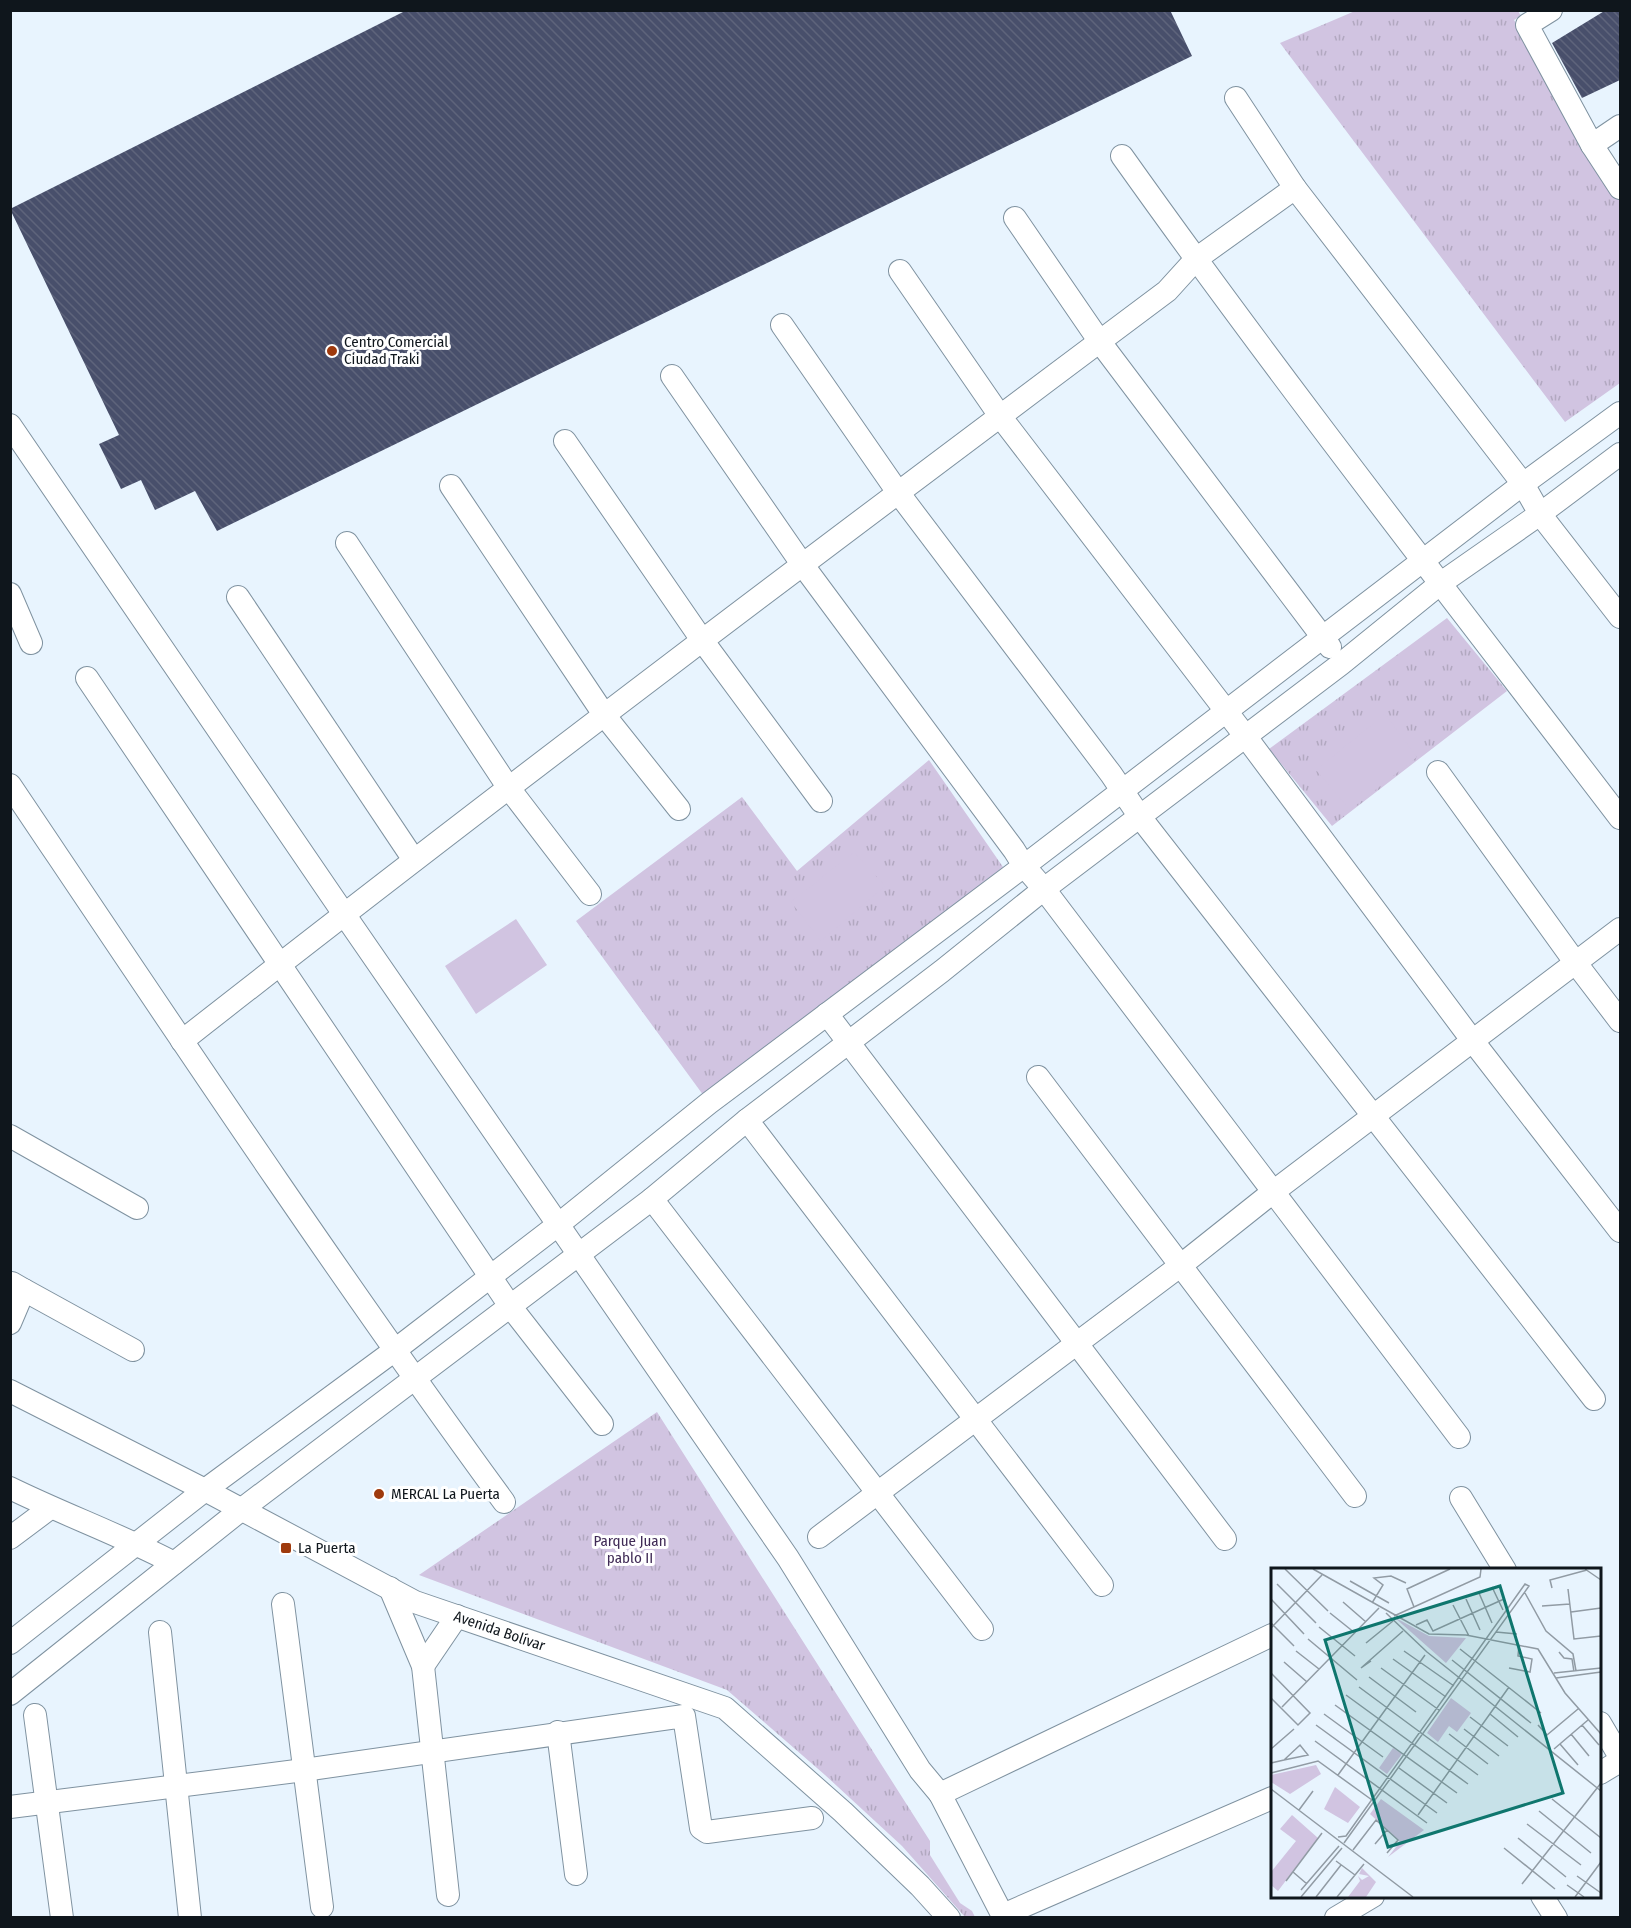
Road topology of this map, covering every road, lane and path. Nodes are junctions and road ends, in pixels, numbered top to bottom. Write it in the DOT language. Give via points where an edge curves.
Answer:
graph roads {
  1 [pos="1551,10"];
  2 [pos="1236,98"];
  3 [pos="1620,126"];
  4 [pos="1592,146"];
  5 [pos="1122,156"];
  6 [pos="1295,188"];
  7 [pos="1620,188"];
  8 [pos="1015,218"];
  9 [pos="1196,259"];
  10 [pos="900,271"];
  11 [pos="782,325"];
  12 [pos="1100,342"];
  13 [pos="672,376"];
  14 [pos="1620,414"];
  15 [pos="1000,416"];
  16 [pos="10,425"];
  17 [pos="565,441"];
  18 [pos="1620,454"];
  19 [pos="1523,483"];
  20 [pos="451,486"];
  21 [pos="897,492"];
  22 [pos="1540,514"];
  23 [pos="347,543"];
  24 [pos="1422,562"];
  25 [pos="802,564"];
  26 [pos="1441,583"];
  27 [pos="10,594"];
  28 [pos="238,597"];
  29 [pos="1620,617"];
  30 [pos="1323,635"];
  31 [pos="702,640"];
  32 [pos="31,643"];
  33 [pos="1341,664"];
  34 [pos="87,678"];
  35 [pos="1225,711"];
  36 [pos="605,716"];
  37 [pos="1246,736"];
  38 [pos="1438,772"];
  39 [pos="10,785"];
  40 [pos="508,787"];
  41 [pos="1123,790"];
  42 [pos="821,801"];
  43 [pos="679,809"];
  44 [pos="1140,818"];
  45 [pos="1620,818"];
  46 [pos="414,860"];
  47 [pos="1024,866"];
  48 [pos="1044,889"];
  49 [pos="590,894"];
  50 [pos="344,914"];
  51 [pos="1620,929"];
  52 [pos="1575,962"];
  53 [pos="279,965"];
  54 [pos="827,1014"];
  55 [pos="1620,1021"];
  56 [pos="1472,1040"];
  57 [pos="183,1041"];
  58 [pos="848,1044"];
  59 [pos="1038,1077"];
  60 [pos="1374,1116"];
  61 [pos="747,1120"];
  62 [pos="10,1136"];
  63 [pos="1273,1192"];
  64 [pos="652,1199"];
  65 [pos="137,1208"];
  66 [pos="559,1224"];
  67 [pos="1620,1231"];
  68 [pos="579,1253"];
  69 [pos="1180,1266"];
  70 [pos="490,1276"];
  71 [pos="17,1286"];
  72 [pos="510,1306"];
  73 [pos="10,1323"];
  74 [pos="1077,1343"];
  75 [pos="133,1350"];
  76 [pos="395,1350"];
  77 [pos="414,1379"];
  78 [pos="10,1391"];
  79 [pos="1594,1399"];
  80 [pos="975,1420"];
  81 [pos="602,1424"];
  82 [pos="1459,1437"];
  83 [pos="10,1488"];
  84 [pos="204,1490"];
  85 [pos="878,1494"];
  86 [pos="1355,1496"];
  87 [pos="1461,1498"];
  88 [pos="504,1502"];
  89 [pos="50,1508"];
  90 [pos="242,1509"];
  91 [pos="819,1537"];
  92 [pos="10,1538"];
  93 [pos="1225,1539"];
  94 [pos="137,1543"];
  95 [pos="174,1563"];
  96 [pos="1504,1568"];
  97 [pos="1102,1585"];
  98 [pos="390,1588"];
  99 [pos="283,1604"];
  100 [pos="457,1616"];
  101 [pos="982,1629"];
  102 [pos="160,1632"];
  103 [pos="1271,1635"];
  104 [pos="10,1644"];
  105 [pos="423,1666"];
  106 [pos="10,1694"];
  107 [pos="35,1716"];
  108 [pos="1601,1726"];
  109 [pos="558,1732"];
  110 [pos="433,1751"];
  111 [pos="1620,1759"];
  112 [pos="304,1770"];
  113 [pos="1601,1772"];
  114 [pos="177,1786"];
  115 [pos="940,1794"];
  116 [pos="1271,1798"];
  117 [pos="46,1802"];
  118 [pos="10,1808"];
  119 [pos="812,1818"];
  120 [pos="576,1874"];
  121 [pos="448,1895"];
  122 [pos="1543,1898"];
  123 [pos="322,1906"];
  124 [pos="1366,1906"];
  125 [pos="1003,1916"];
  126 [pos="62,1917"];
  127 [pos="190,1917"];
  128 [pos="949,1917"];
  129 [pos="1336,1917"];
  130 [pos="1556,1917"];
  1 -- 4 [label="street" via="1527,25"];
  2 -- 6 [label="street"];
  3 -- 4 [label="street"];
  4 -- 7 [label="street"];
  5 -- 9 [label="street"];
  6 -- 9 [label="street"];
  6 -- 19 [label="street"];
  8 -- 12 [label="street"];
  9 -- 12 [label="street" via="1167,291"];
  9 -- 24 [label="street"];
  10 -- 15 [label="street"];
  11 -- 21 [label="street"];
  12 -- 15 [label="street"];
  12 -- 30 [label="street"];
  13 -- 25 [label="street"];
  14 -- 19 [label="street"];
  15 -- 21 [label="street"];
  15 -- 35 [label="street"];
  16 -- 50 [label="street"];
  17 -- 31 [label="street"];
  18 -- 22 [label="street"];
  19 -- 22 [label="street"];
  19 -- 24 [label="street"];
  20 -- 36 [label="street"];
  21 -- 25 [label="street"];
  21 -- 41 [label="street"];
  22 -- 26 [label="street"];
  22 -- 29 [label="street"];
  23 -- 40 [label="street"];
  24 -- 26 [label="street"];
  24 -- 30 [label="street"];
  25 -- 31 [label="street"];
  25 -- 47 [label="street"];
  26 -- 33 [label="street"];
  26 -- 45 [label="street"];
  27 -- 32 [label="street"];
  28 -- 46 [label="street"];
  30 -- 33 [label="street"];
  30 -- 35 [label="street"];
  31 -- 36 [label="street"];
  31 -- 42 [label="street"];
  33 -- 37 [label="street"];
  34 -- 53 [label="street"];
  35 -- 37 [label="street"];
  35 -- 41 [label="street"];
  36 -- 40 [label="street"];
  36 -- 43 [label="street"];
  37 -- 44 [label="street"];
  37 -- 56 [label="street"];
  38 -- 52 [label="street"];
  39 -- 57 [label="street"];
  40 -- 46 [label="street"];
  40 -- 49 [label="street"];
  41 -- 44 [label="street"];
  41 -- 47 [label="street"];
  44 -- 48 [label="street"];
  44 -- 60 [label="street"];
  46 -- 50 [label="street"];
  47 -- 48 [label="street"];
  47 -- 54 [label="street"];
  48 -- 58 [label="street"];
  48 -- 63 [label="street"];
  50 -- 53 [label="street"];
  50 -- 66 [label="street"];
  51 -- 52 [label="street"];
  52 -- 55 [label="street"];
  52 -- 56 [label="street"];
  53 -- 57 [label="street"];
  53 -- 70 [label="street"];
  54 -- 58 [label="street"];
  54 -- 66 [label="street" via="709,1102"];
  56 -- 60 [label="street"];
  56 -- 67 [label="street"];
  57 -- 76 [label="street"];
  58 -- 61 [label="street"];
  58 -- 74 [label="street"];
  59 -- 69 [label="street"];
  60 -- 63 [label="street"];
  60 -- 79 [label="street"];
  61 -- 64 [label="street"];
  61 -- 80 [label="street"];
  62 -- 65 [label="street"];
  63 -- 69 [label="street"];
  63 -- 82 [label="street"];
  64 -- 68 [label="street"];
  64 -- 85 [label="street"];
  66 -- 68 [label="street"];
  66 -- 70 [label="street"];
  68 -- 72 [label="street"];
  68 -- 115 [label="street" via="788,1558 920,1770"];
  69 -- 74 [label="street"];
  69 -- 86 [label="street"];
  70 -- 72 [label="street"];
  70 -- 76 [label="street"];
  71 -- 73 [label="street"];
  71 -- 75 [label="street"];
  72 -- 77 [label="street"];
  72 -- 81 [label="street"];
  74 -- 80 [label="street"];
  74 -- 93 [label="street"];
  76 -- 77 [label="street"];
  76 -- 84 [label="street"];
  77 -- 88 [label="street"];
  77 -- 90 [label="street"];
  78 -- 84 [label="street, Avenida Bolívar"];
  80 -- 85 [label="street"];
  80 -- 97 [label="street"];
  83 -- 89 [label="street"];
  84 -- 90 [label="street, Avenida Bolívar"];
  84 -- 94 [label="street"];
  85 -- 91 [label="street"];
  85 -- 101 [label="street"];
  87 -- 96 [label="street"];
  89 -- 92 [label="street"];
  89 -- 94 [label="street"];
  90 -- 95 [label="street"];
  90 -- 98 [label="street, Avenida Bolívar"];
  94 -- 95 [label="street"];
  94 -- 104 [label="street"];
  95 -- 106 [label="street"];
  98 -- 100 [label="street, Avenida Bolívar" via="415,1602"];
  98 -- 105 [label="street"];
  99 -- 112 [label="street"];
  100 -- 105 [label="street"];
  100 -- 128 [label="street, Avenida Bolívar" via="725,1708 843,1812"];
  102 -- 114 [label="street"];
  103 -- 115 [label="street"];
  105 -- 110 [label="street"];
  107 -- 117 [label="street"];
  108 -- 111 [label="street"];
  109 -- 110 [label="street"];
  109 -- 119 [label="street" via="684,1716 703,1831"];
  109 -- 120 [label="street"];
  110 -- 112 [label="street"];
  110 -- 121 [label="street"];
  111 -- 113 [label="street"];
  112 -- 114 [label="street"];
  112 -- 123 [label="street"];
  114 -- 117 [label="street"];
  114 -- 127 [label="street"];
  115 -- 125 [label="street"];
  116 -- 125 [label="street"];
  117 -- 118 [label="street"];
  117 -- 126 [label="street"];
  122 -- 130 [label="street"];
  124 -- 129 [label="street"];
}
